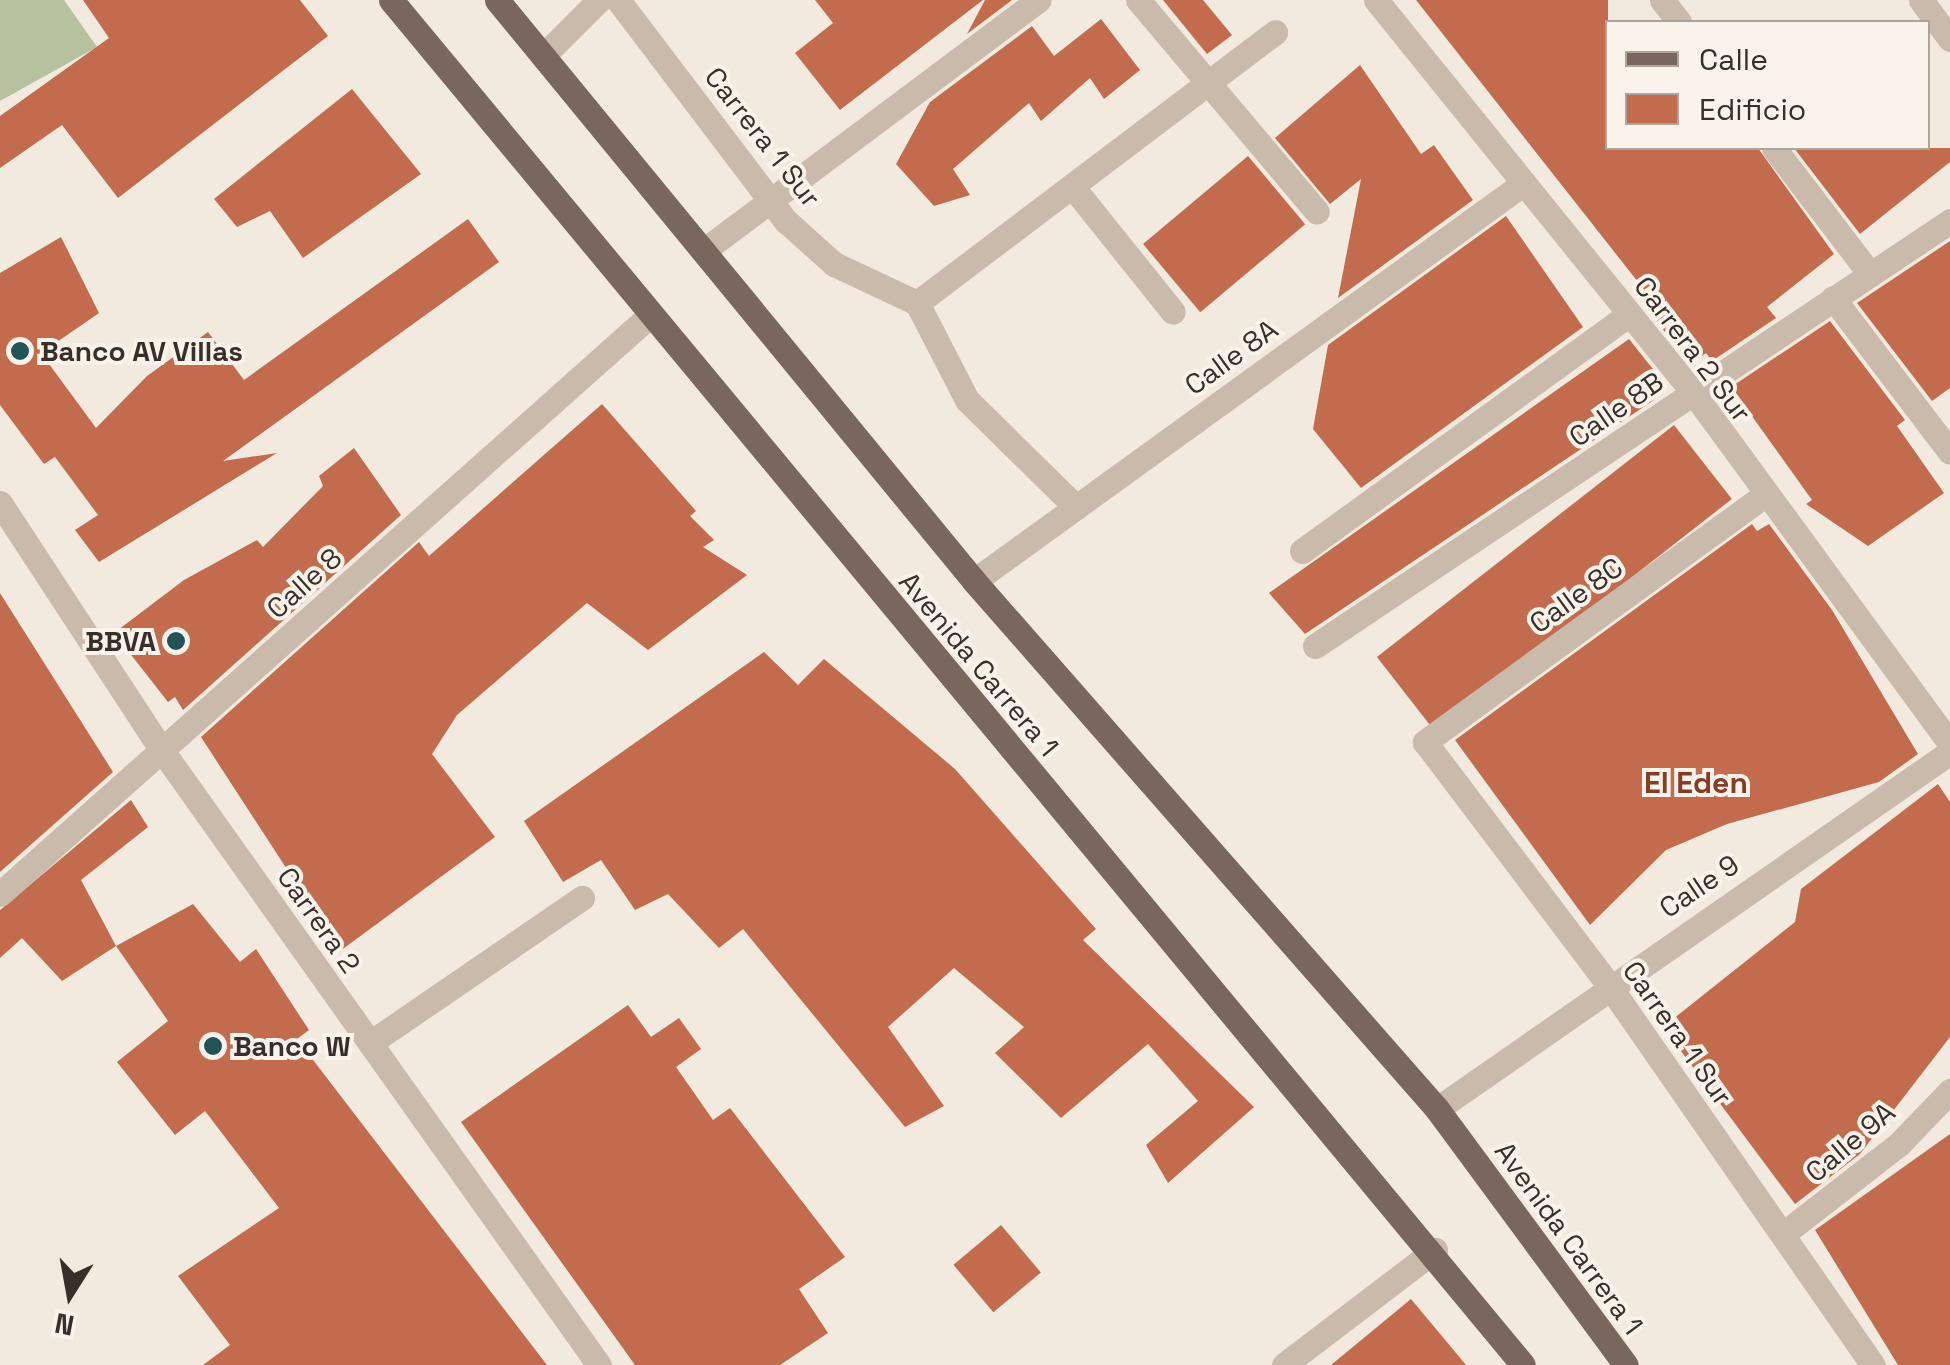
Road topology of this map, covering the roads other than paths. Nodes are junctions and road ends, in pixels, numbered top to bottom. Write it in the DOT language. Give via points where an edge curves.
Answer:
graph roads {
  1 [pos="391,0"];
  2 [pos="497,0"];
  3 [pos="599,0"];
  4 [pos="618,0"];
  5 [pos="1039,0"];
  6 [pos="1138,0"];
  7 [pos="1376,0"];
  8 [pos="1662,0"];
  9 [pos="1921,0"];
  10 [pos="1677,20"];
  11 [pos="1276,32"];
  12 [pos="1950,39"];
  13 [pos="543,56"];
  14 [pos="1210,82"];
  15 [pos="1776,150"];
  16 [pos="1524,183"];
  17 [pos="1072,186"];
  18 [pos="778,203"];
  19 [pos="1316,212"];
  20 [pos="1950,220"];
  21 [pos="703,252"];
  22 [pos="1870,274"];
  23 [pos="1833,298"];
  24 [pos="917,303"];
  25 [pos="1173,312"];
  26 [pos="1629,314"];
  27 [pos="648,318"];
  28 [pos="1692,392"];
  29 [pos="1950,452"];
  30 [pos="1762,497"];
  31 [pos="0,503"];
  32 [pos="1076,507"];
  33 [pos="1302,551"];
  34 [pos="974,581"];
  35 [pos="1315,646"];
  36 [pos="1425,742"];
  37 [pos="1950,744"];
  38 [pos="161,749"];
  39 [pos="1950,752"];
  40 [pos="0,894"];
  41 [pos="582,898"];
  42 [pos="1608,984"];
  43 [pos="370,1043"];
  44 [pos="1950,1091"];
  45 [pos="1437,1110"];
  46 [pos="1783,1234"];
  47 [pos="1435,1250"];
  48 [pos="599,1365"];
  49 [pos="1284,1365"];
  50 [pos="1523,1365"];
  51 [pos="1626,1365"];
  52 [pos="1872,1365"];
  1 -- 27 [label="main road, Avenida Carrera 1"];
  2 -- 13 [label="main road, Avenida Carrera 1"];
  3 -- 13 [label="street"];
  4 -- 18 [label="street, Carrera 1 Sur"];
  5 -- 18 [label="street"];
  6 -- 14 [label="street"];
  7 -- 16 [label="street, Carrera 2 Sur"];
  8 -- 10 [label="street"];
  9 -- 12 [label="street"];
  11 -- 14 [label="street"];
  13 -- 21 [label="main road, Avenida Carrera 1"];
  14 -- 17 [label="street"];
  14 -- 19 [label="street"];
  15 -- 22 [label="street"];
  16 -- 26 [label="street, Carrera 2 Sur"];
  16 -- 32 [label="street, Calle 8A"];
  17 -- 24 [label="street"];
  17 -- 25 [label="street"];
  18 -- 21 [label="street"];
  18 -- 24 [label="street, Carrera 1 Sur" via="834,264"];
  20 -- 22 [label="street, Calle 8B"];
  21 -- 34 [label="main road, Avenida Carrera 1"];
  22 -- 23 [label="street, Calle 8B"];
  23 -- 28 [label="street, Calle 8B"];
  23 -- 29 [label="street"];
  24 -- 32 [label="street" via="967,400"];
  26 -- 28 [label="street, Carrera 2 Sur"];
  26 -- 33 [label="street"];
  27 -- 38 [label="street, Calle 8"];
  27 -- 47 [label="main road, Avenida Carrera 1"];
  28 -- 30 [label="street, Carrera 2 Sur"];
  28 -- 35 [label="street, Calle 8B"];
  30 -- 36 [label="street, Calle 8C"];
  30 -- 37 [label="street, Carrera 2 Sur"];
  31 -- 38 [label="street, Carrera 2"];
  32 -- 34 [label="street, Calle 8A"];
  34 -- 45 [label="main road, Avenida Carrera 1"];
  36 -- 42 [label="street, Carrera 1 Sur"];
  38 -- 40 [label="street, Calle 8"];
  38 -- 43 [label="street, Carrera 2"];
  39 -- 42 [label="street, Calle 9"];
  41 -- 43 [label="street"];
  42 -- 45 [label="street, Calle 9"];
  42 -- 46 [label="street, Carrera 1 Sur"];
  43 -- 48 [label="street, Carrera 2"];
  44 -- 46 [label="street, Calle 9A" via="1900,1144"];
  45 -- 51 [label="main road, Avenida Carrera 1"];
  46 -- 52 [label="street, Carrera 1 Sur"];
  47 -- 49 [label="street"];
  47 -- 50 [label="main road, Avenida Carrera 1"];
}
